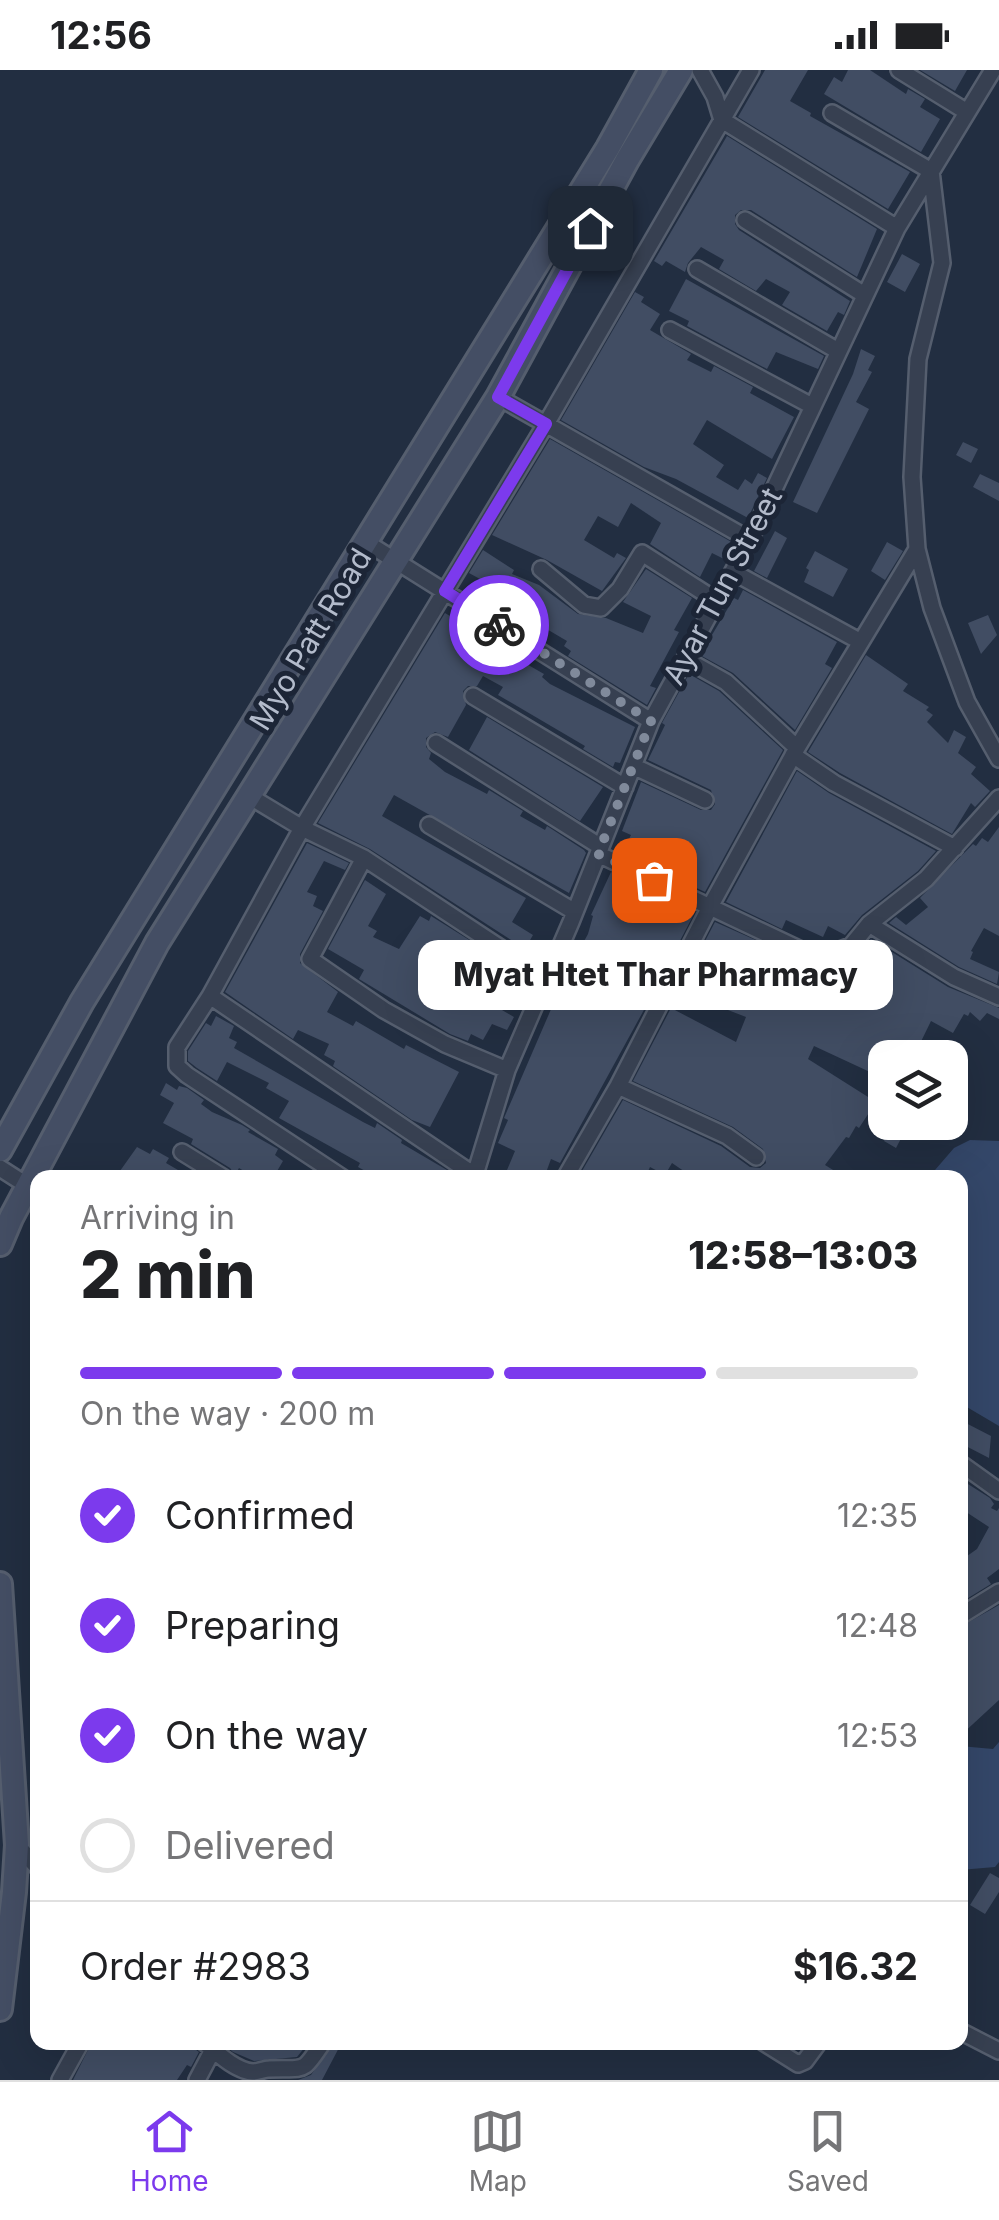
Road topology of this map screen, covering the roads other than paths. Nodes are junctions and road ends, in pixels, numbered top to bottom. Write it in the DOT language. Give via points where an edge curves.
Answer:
graph roads {
  1 [pos="651,70"];
  2 [pos="681,70"];
  3 [pos="700,70"];
  4 [pos="751,70"];
  5 [pos="899,70"];
  6 [pos="993,70"];
  7 [pos="832,112"];
  8 [pos="967,112"];
  9 [pos="722,120"];
  10 [pos="618,154"];
  11 [pos="931,170"];
  12 [pos="745,220"];
  13 [pos="897,228"];
  14 [pos="697,269"];
  15 [pos="863,294"];
  16 [pos="670,330"];
  17 [pos="838,350"];
  18 [pos="498,397"];
  19 [pos="812,406"];
  20 [pos="546,424"];
  21 [pos="750,540"];
  22 [pos="364,541"];
  23 [pos="917,550"];
  24 [pos="394,560"];
  25 [pos="541,570"];
  26 [pos="733,572"];
  27 [pos="445,591"];
  28 [pos="717,601"];
  29 [pos="861,642"];
  30 [pos="685,659"];
  31 [pos="473,696"];
  32 [pos="651,721"];
  33 [pos="436,743"];
  34 [pos="795,752"];
  35 [pos="999,759"];
  36 [pos="633,766"];
  37 [pos="625,787"];
  38 [pos="249,796"];
  39 [pos="999,798"];
  40 [pos="705,800"];
  41 [pos="429,825"];
  42 [pos="302,828"];
  43 [pos="955,848"];
  44 [pos="600,850"];
  45 [pos="364,858"];
  46 [pos="711,904"];
  47 [pos="575,912"];
  48 [pos="869,924"];
  49 [pos="130,927"];
  50 [pos="157,943"];
  51 [pos="547,974"];
  52 [pos="210,996"];
  53 [pos="999,997"];
  54 [pos="507,1070"];
  55 [pos="618,1086"];
  56 [pos="0,1150"];
  57 [pos="182,1152"];
  58 [pos="756,1157"];
  59 [pos="0,1168"];
  60 [pos="36,1170"];
  61 [pos="211,1170"];
  62 [pos="331,1170"];
  63 [pos="465,1170"];
  64 [pos="476,1170"];
  65 [pos="570,1170"];
  66 [pos="30,1182"];
  67 [pos="28,1186"];
  68 [pos="0,1244"];
  69 [pos="968,1469"];
  70 [pos="999,1491"];
  71 [pos="0,1584"];
  72 [pos="999,1592"];
  73 [pos="968,1611"];
  74 [pos="16,1845"];
  75 [pos="30,1860"];
  76 [pos="0,2009"];
  77 [pos="968,2035"];
  78 [pos="77,2050"];
  79 [pos="209,2050"];
  80 [pos="215,2050"];
  81 [pos="318,2050"];
  82 [pos="775,2050"];
  83 [pos="813,2050"];
  84 [pos="999,2051"];
  85 [pos="60,2080"];
  86 [pos="198,2080"];
  1 -- 10 [label="main road, Myo Patt Road"];
  2 -- 10 [label="main road, Myo Patt Road"];
  3 -- 9 [label="street"];
  4 -- 9 [label="street"];
  5 -- 8 [label="street"];
  6 -- 8 [label="street, Ayar Tun Street"];
  7 -- 11 [label="street"];
  8 -- 11 [label="street, Ayar Tun Street"];
  9 -- 13 [label="street"];
  9 -- 20 [label="street"];
  10 -- 18 [label="main road, Myo Patt Road"];
  10 -- 22 [label="main road, Myo Patt Road"];
  11 -- 13 [label="street, Ayar Tun Street"];
  11 -- 23 [label="street" via="942,263 918,358 912,478"];
  12 -- 15 [label="street"];
  13 -- 15 [label="street, Ayar Tun Street"];
  14 -- 17 [label="street"];
  15 -- 17 [label="street, Ayar Tun Street"];
  16 -- 19 [label="street"];
  17 -- 19 [label="street, Ayar Tun Street"];
  18 -- 20 [label="street"];
  18 -- 24 [label="main road, Myo Patt Road"];
  19 -- 21 [label="street, Ayar Tun Street"];
  20 -- 21 [label="street"];
  20 -- 27 [label="street"];
  21 -- 26 [label="street, Ayar Tun Street"];
  22 -- 24 [label="street"];
  22 -- 49 [label="main road, Myo Patt Road"];
  23 -- 29 [label="street"];
  23 -- 35 [label="street" via="967,702"];
  24 -- 27 [label="street"];
  24 -- 38 [label="main road, Myo Patt Road"];
  25 -- 28 [label="street" via="584,604 601,608 642,553"];
  26 -- 28 [label="street, Ayar Tun Street"];
  26 -- 29 [label="street"];
  27 -- 32 [label="street"];
  27 -- 42 [label="street"];
  28 -- 30 [label="street, Ayar Tun Street"];
  29 -- 34 [label="street"];
  30 -- 32 [label="street, Ayar Tun Street"];
  30 -- 34 [label="street" via="726,682"];
  31 -- 37 [label="street"];
  32 -- 36 [label="street, Ayar Tun Street"];
  33 -- 44 [label="street"];
  34 -- 43 [label="street" via="834,783"];
  34 -- 46 [label="street"];
  36 -- 37 [label="street, Ayar Tun Street"];
  36 -- 40 [label="street"];
  37 -- 44 [label="street, Ayar Tun Street"];
  38 -- 42 [label="street"];
  38 -- 50 [label="main road, Myo Patt Road"];
  39 -- 43 [label="street"];
  41 -- 47 [label="street"];
  42 -- 45 [label="street"];
  42 -- 52 [label="street"];
  43 -- 48 [label="street"];
  44 -- 46 [label="street"];
  44 -- 47 [label="street, Ayar Tun Street"];
  45 -- 51 [label="street"];
  45 -- 54 [label="street" via="310,959 384,1010"];
  46 -- 48 [label="street" via="818,958 851,946"];
  46 -- 55 [label="street"];
  47 -- 51 [label="street, Ayar Tun Street"];
  48 -- 53 [label="street"];
  49 -- 50 [label="main road"];
  49 -- 56 [label="main road, Myo Patt Road"];
  50 -- 60 [label="main road, Myo Patt Road"];
  51 -- 54 [label="street, Ayar Tun Street"];
  52 -- 62 [label="street" via="177,1047 177,1066"];
  52 -- 63 [label="street"];
  54 -- 64 [label="street, Ayar Tun Street"];
  55 -- 58 [label="street" via="727,1136"];
  55 -- 65 [label="street"];
  57 -- 61 [label="street"];
  59 -- 67 [label="street"];
  66 -- 67 [label="main road, Myo Patt Road"];
  67 -- 68 [label="main road, Myo Patt Road"];
  69 -- 70 [label="street"];
  71 -- 74 [label="main road"];
  72 -- 73 [label="street"];
  74 -- 75 [label="street"];
  74 -- 76 [label="main road"];
  77 -- 84 [label="street"];
  78 -- 85 [label="street"];
  79 -- 86 [label="street"];
  80 -- 81 [label="street" via="252,2072 295,2071"];
  82 -- 83 [label="street" via="798,2064"];
}
